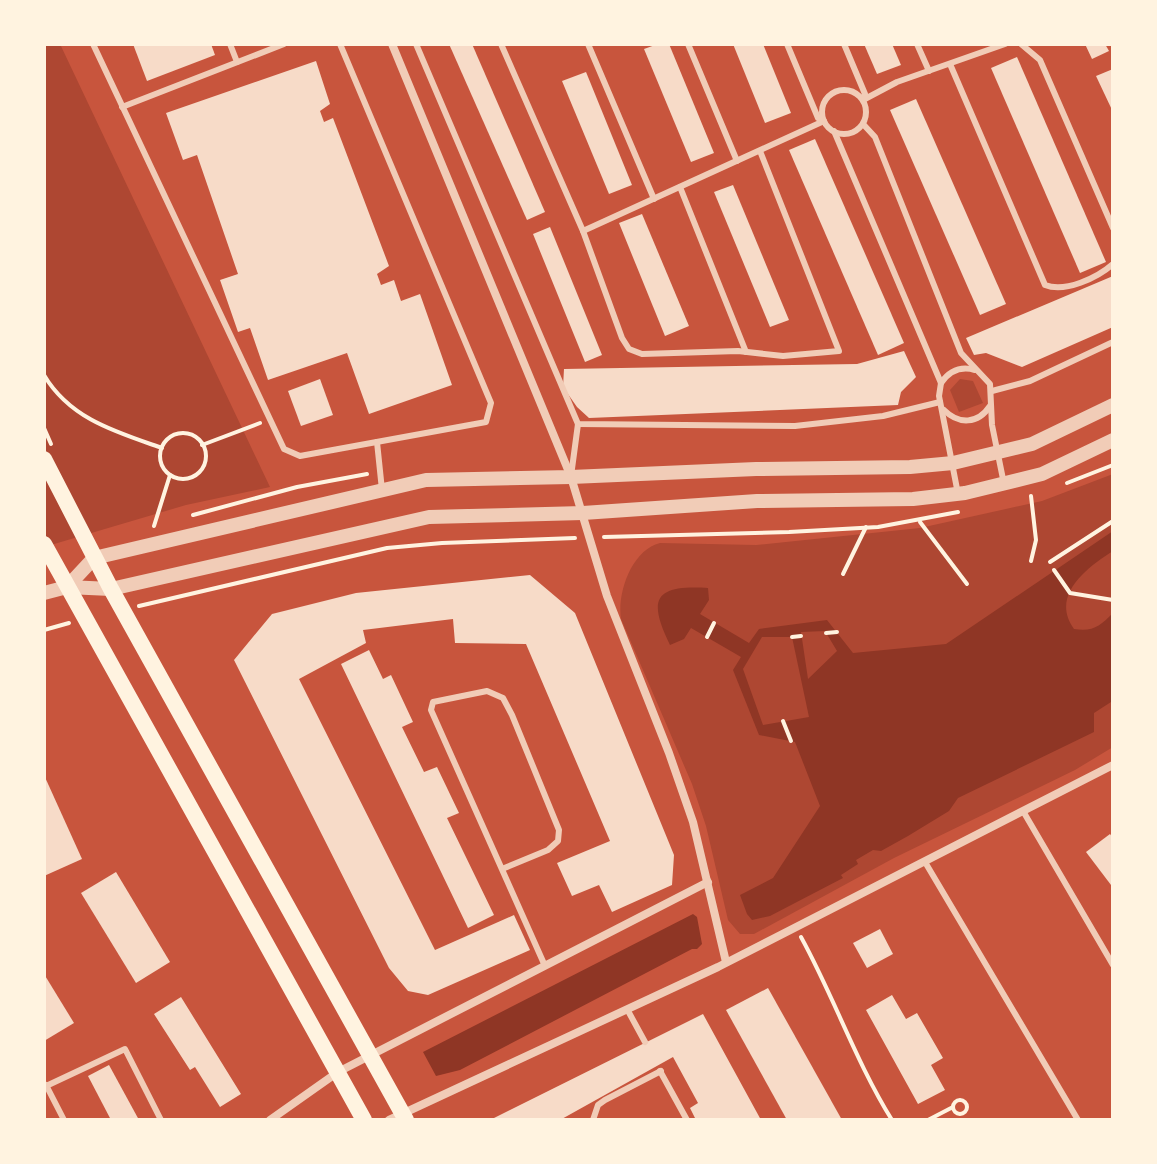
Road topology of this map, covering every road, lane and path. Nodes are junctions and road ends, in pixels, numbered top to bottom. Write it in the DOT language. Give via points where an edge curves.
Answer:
graph roads {
  1 [pos="93,44"];
  2 [pos="230,44"];
  3 [pos="284,44"];
  4 [pos="340,44"];
  5 [pos="392,44"];
  6 [pos="416,44"];
  7 [pos="501,44"];
  8 [pos="588,44"];
  9 [pos="688,44"];
  10 [pos="787,44"];
  11 [pos="844,44"];
  12 [pos="917,44"];
  13 [pos="1005,44"];
  14 [pos="1021,44"];
  15 [pos="237,62"];
  16 [pos="950,64"];
  17 [pos="929,71"];
  18 [pos="863,100"];
  19 [pos="122,107"];
  20 [pos="824,121"];
  21 [pos="863,124"];
  22 [pos="834,131"];
  23 [pos="760,151"];
  24 [pos="737,161"];
  25 [pos="680,187"];
  26 [pos="654,199"];
  27 [pos="1113,228"];
  28 [pos="583,231"];
  29 [pos="1113,264"];
  30 [pos="1113,342"];
  31 [pos="746,352"];
  32 [pos="975,370"];
  33 [pos="44,375"];
  34 [pos="941,383"];
  35 [pos="992,391"];
  36 [pos="940,402"];
  37 [pos="1113,405"];
  38 [pos="990,406"];
  39 [pos="944,410"];
  40 [pos="270,420"];
  41 [pos="578,424"];
  42 [pos="1113,440"];
  43 [pos="377,442"];
  44 [pos="202,445"];
  45 [pos="162,448"];
  46 [pos="997,452"];
  47 [pos="46,463"];
  48 [pos="953,463"];
  49 [pos="170,475"];
  50 [pos="571,477"];
  51 [pos="1004,484"];
  52 [pos="382,490"];
  53 [pos="958,494"];
  54 [pos="1031,496"];
  55 [pos="583,513"];
  56 [pos="919,521"];
  57 [pos="1113,521"];
  58 [pos="154,526"];
  59 [pos="866,527"];
  60 [pos="44,544"];
  61 [pos="94,558"];
  62 [pos="1031,561"];
  63 [pos="1050,562"];
  64 [pos="1054,570"];
  65 [pos="843,574"];
  66 [pos="967,584"];
  67 [pos="67,587"];
  68 [pos="111,589"];
  69 [pos="44,593"];
  70 [pos="1113,600"];
  71 [pos="714,623"];
  72 [pos="837,632"];
  73 [pos="826,633"];
  74 [pos="801,636"];
  75 [pos="707,637"];
  76 [pos="792,637"];
  77 [pos="783,721"];
  78 [pos="791,741"];
  79 [pos="1113,765"];
  80 [pos="1023,811"];
  81 [pos="925,862"];
  82 [pos="502,869"];
  83 [pos="708,882"];
  84 [pos="796,928"];
  85 [pos="726,962"];
  86 [pos="1113,965"];
  87 [pos="545,966"];
  88 [pos="627,1009"];
  89 [pos="645,1042"];
  90 [pos="371,1055"];
  91 [pos="338,1072"];
  92 [pos="45,1086"];
  93 [pos="953,1107"];
  94 [pos="960,1117"];
  95 [pos="399,1118"];
  96 [pos="64,1120"];
  97 [pos="161,1120"];
  98 [pos="270,1120"];
  99 [pos="364,1120"];
  100 [pos="593,1120"];
  101 [pos="687,1120"];
  102 [pos="892,1120"];
  103 [pos="928,1120"];
  104 [pos="1078,1120"];
  1 -- 19 [label="lane"];
  2 -- 15 [label="lane"];
  3 -- 15 [label="lane"];
  4 -- 43 [label="lane" via="491,403 486,422"];
  5 -- 50 [label="street"];
  6 -- 41 [label="lane"];
  7 -- 28 [label="lane"];
  8 -- 26 [label="lane"];
  9 -- 24 [label="lane"];
  10 -- 20 [label="lane" via="818,118"];
  11 -- 18 [label="lane"];
  12 -- 17 [label="lane"];
  13 -- 16 [label="lane"];
  14 -- 27 [label="lane" via="1040,60"];
  15 -- 19 [label="lane"];
  16 -- 17 [label="lane"];
  16 -- 29 [label="lane" via="1045,285 1063,289"];
  17 -- 18 [label="lane"];
  18 -- 20 [label="lane" via="846,89 831,93 823,106"];
  18 -- 21 [label="lane"];
  19 -- 40 [label="lane"];
  20 -- 22 [label="lane"];
  20 -- 23 [label="lane"];
  21 -- 22 [label="lane" via="848,134"];
  21 -- 32 [label="lane" via="875,137 961,353"];
  22 -- 34 [label="lane"];
  23 -- 24 [label="lane"];
  23 -- 31 [label="lane" via="839,351 783,356"];
  24 -- 25 [label="lane"];
  25 -- 26 [label="lane"];
  25 -- 31 [label="lane"];
  26 -- 28 [label="lane"];
  28 -- 31 [label="lane" via="629,349 642,354"];
  30 -- 35 [label="lane" via="1030,381"];
  32 -- 34 [label="lane" via="959,369"];
  32 -- 35 [label="lane"];
  33 -- 45 [label="path" via="55,393 96,425"];
  34 -- 36 [label="lane"];
  35 -- 38 [label="lane"];
  36 -- 39 [label="lane"];
  36 -- 41 [label="lane" via="883,416 795,426"];
  37 -- 46 [label="street" via="1032,444"];
  38 -- 39 [label="lane" via="980,417 964,421"];
  38 -- 46 [label="lane"];
  39 -- 48 [label="lane"];
  40 -- 43 [label="lane" via="284,449 300,456"];
  40 -- 44 [label="path"];
  41 -- 50 [label="lane"];
  42 -- 51 [label="street" via="1042,474"];
  43 -- 52 [label="lane"];
  44 -- 45 [label="path" via="185,433 170,437"];
  44 -- 49 [label="path" via="205,459 199,473 185,479"];
  45 -- 49 [label="path" via="161,463"];
  46 -- 48 [label="street"];
  46 -- 51 [label="lane"];
  47 -- 61 [label="main road"];
  48 -- 50 [label="street"];
  48 -- 53 [label="lane"];
  49 -- 58 [label="path"];
  50 -- 52 [label="street" via="426,480"];
  50 -- 55 [label="street"];
  51 -- 53 [label="street"];
  52 -- 61 [label="street"];
  53 -- 55 [label="street"];
  54 -- 62 [label="path" via="1036,540"];
  55 -- 68 [label="street" via="429,517"];
  55 -- 83 [label="street" via="607,596 693,822"];
  56 -- 66 [label="path"];
  57 -- 63 [label="path"];
  59 -- 65 [label="path"];
  60 -- 67 [label="main road"];
  61 -- 67 [label="street"];
  61 -- 68 [label="main road"];
  64 -- 70 [label="path" via="1070,593"];
  67 -- 68 [label="street"];
  67 -- 69 [label="street"];
  67 -- 91 [label="main road"];
  68 -- 90 [label="main road"];
  71 -- 75 [label="path"];
  72 -- 73 [label="path"];
  74 -- 76 [label="path"];
  77 -- 78 [label="path"];
  79 -- 80 [label="street"];
  80 -- 81 [label="street"];
  80 -- 86 [label="lane"];
  81 -- 84 [label="street"];
  81 -- 104 [label="lane"];
  82 -- 82 [label="lane" via="431,710 433,702 487,691 503,698 512,715 559,830 558,841 548,850"];
  82 -- 87 [label="lane"];
  83 -- 85 [label="street"];
  83 -- 87 [label="street"];
  84 -- 85 [label="street"];
  84 -- 102 [label="path"];
  85 -- 88 [label="street"];
  87 -- 90 [label="street"];
  88 -- 89 [label="lane"];
  88 -- 95 [label="street"];
  90 -- 91 [label="street"];
  90 -- 95 [label="main road"];
  91 -- 98 [label="street"];
  91 -- 99 [label="main road"];
  92 -- 96 [label="lane"];
  92 -- 97 [label="lane" via="125,1049"];
  93 -- 94 [label="path"];
  93 -- 94 [label="path" via="960,1100 966,1103"];
  93 -- 103 [label="path"];
  100 -- 101 [label="lane" via="598,1105 660,1069"];
}
